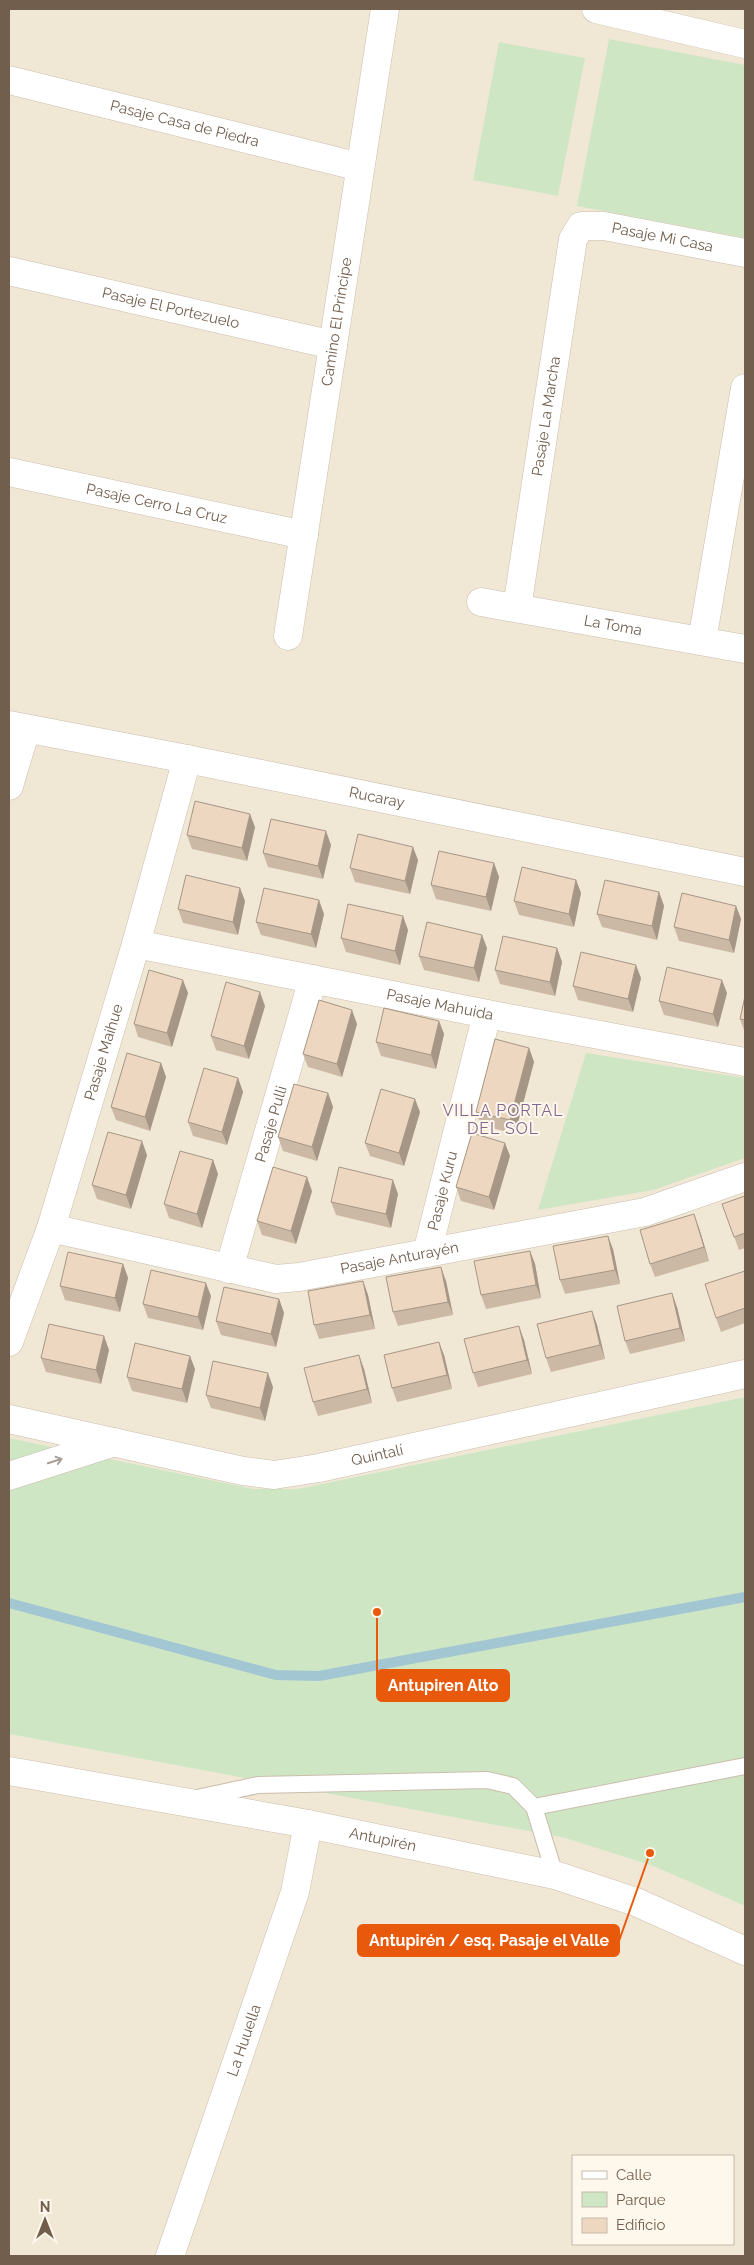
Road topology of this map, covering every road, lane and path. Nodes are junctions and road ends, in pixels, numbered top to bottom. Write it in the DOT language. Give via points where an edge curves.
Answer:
graph roads {
  1 [pos="384,9"];
  2 [pos="603,10"];
  3 [pos="745,44"];
  4 [pos="9,80"];
  5 [pos="360,167"];
  6 [pos="580,226"];
  7 [pos="745,253"];
  8 [pos="9,271"];
  9 [pos="333,345"];
  10 [pos="745,388"];
  11 [pos="9,472"];
  12 [pos="304,534"];
  13 [pos="481,602"];
  14 [pos="517,608"];
  15 [pos="288,636"];
  16 [pos="702,641"];
  17 [pos="745,649"];
  18 [pos="17,727"];
  19 [pos="187,758"];
  20 [pos="9,786"];
  21 [pos="745,872"];
  22 [pos="136,944"];
  23 [pos="313,979"];
  24 [pos="487,1014"];
  25 [pos="745,1062"];
  26 [pos="745,1177"];
  27 [pos="51,1228"];
  28 [pos="427,1252"];
  29 [pos="229,1269"];
  30 [pos="9,1342"];
  31 [pos="745,1374"];
  32 [pos="9,1418"];
  33 [pos="115,1442"];
  34 [pos="9,1476"];
  35 [pos="745,1766"];
  36 [pos="9,1771"];
  37 [pos="180,1802"];
  38 [pos="534,1806"];
  39 [pos="308,1824"];
  40 [pos="555,1875"];
  41 [pos="745,1951"];
  42 [pos="170,2256"];
  1 -- 5 [label="street, Camino El Príncipe"];
  2 -- 3 [label="street"];
  4 -- 5 [label="street, Pasaje Casa de Piedra"];
  5 -- 9 [label="street, Camino El Príncipe"];
  6 -- 7 [label="street, Pasaje Mi Casa" via="604,226"];
  6 -- 14 [label="street, Pasaje La Marcha" via="573,239"];
  8 -- 9 [label="street, Pasaje El Portezuelo"];
  9 -- 12 [label="street, Camino El Príncipe"];
  10 -- 16 [label="street"];
  11 -- 12 [label="street, Pasaje Cerro La Cruz"];
  12 -- 15 [label="street, Camino El Príncipe"];
  13 -- 14 [label="street, La Toma"];
  14 -- 16 [label="street, La Toma"];
  16 -- 17 [label="street, La Toma"];
  18 -- 19 [label="street, Rucaray"];
  18 -- 20 [label="street"];
  19 -- 21 [label="street, Rucaray"];
  19 -- 22 [label="street, Pasaje Maihue"];
  22 -- 23 [label="street, Pasaje Mahuida"];
  22 -- 27 [label="street, Pasaje Maihue"];
  23 -- 24 [label="street, Pasaje Mahuida"];
  23 -- 29 [label="street, Pasaje Pulli"];
  24 -- 25 [label="street, Pasaje Mahuida"];
  24 -- 28 [label="street, Pasaje Kuru"];
  26 -- 28 [label="street, Pasaje Anturayén" via="645,1212"];
  27 -- 29 [label="street, Pasaje Anturayén"];
  27 -- 30 [label="street, Pasaje Maihue"];
  28 -- 29 [label="street, Pasaje Anturayén" via="276,1279"];
  31 -- 33 [label="street, Quintalí" via="319,1468 274,1475"];
  32 -- 33 [label="street, Quintalí"];
  34 -- 33 [label="street, one-way"];
  35 -- 38 [label="lane"];
  36 -- 37 [label="street, Antupirén"];
  37 -- 38 [label="lane" via="258,1786 487,1780 513,1786"];
  37 -- 39 [label="street, Antupirén"];
  38 -- 40 [label="lane"];
  39 -- 40 [label="street, Antupirén"];
  39 -- 42 [label="street, La Huuella" via="295,1892"];
  40 -- 41 [label="street, Antupirén" via="636,1902"];
}
